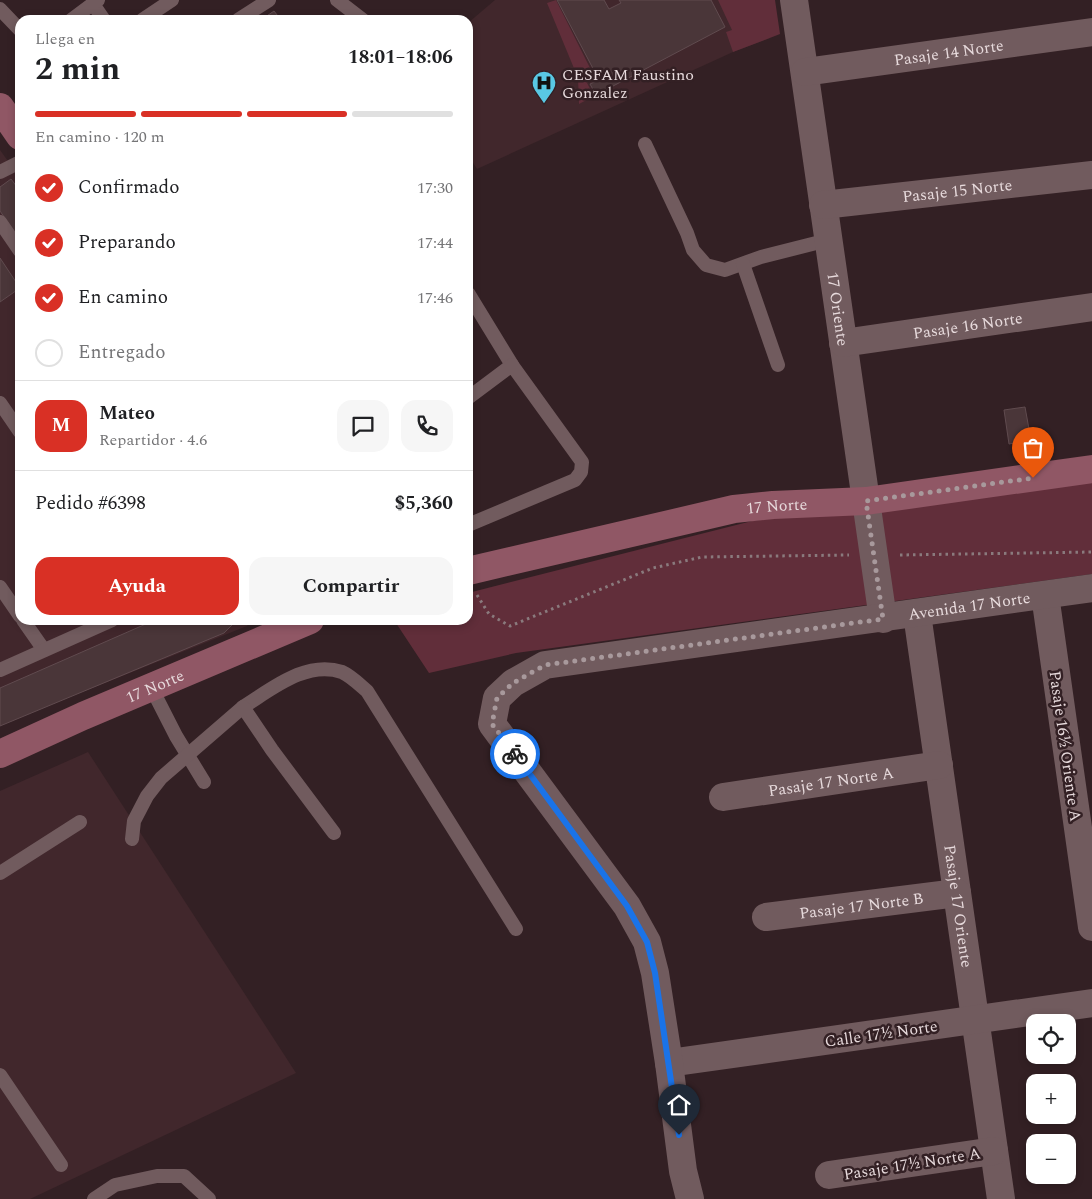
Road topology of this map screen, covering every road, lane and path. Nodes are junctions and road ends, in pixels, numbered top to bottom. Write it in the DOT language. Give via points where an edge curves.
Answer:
graph roads {
  1 [pos="172,0"];
  2 [pos="269,0"];
  3 [pos="337,0"];
  4 [pos="794,0"];
  5 [pos="95,2"];
  6 [pos="0,9"];
  7 [pos="78,15"];
  8 [pos="102,15"];
  9 [pos="150,15"];
  10 [pos="246,15"];
  11 [pos="356,15"];
  12 [pos="15,25"];
  13 [pos="1092,32"];
  14 [pos="805,72"];
  15 [pos="0,107"];
  16 [pos="15,129"];
  17 [pos="645,144"];
  18 [pos="15,164"];
  19 [pos="0,172"];
  20 [pos="1092,175"];
  21 [pos="823,205"];
  22 [pos="0,222"];
  23 [pos="828,240"];
  24 [pos="15,244"];
  25 [pos="744,264"];
  26 [pos="473,301"];
  27 [pos="1092,307"];
  28 [pos="843,343"];
  29 [pos="512,365"];
  30 [pos="778,365"];
  31 [pos="473,394"];
  32 [pos="0,403"];
  33 [pos="15,425"];
  34 [pos="1092,469"];
  35 [pos="866,501"];
  36 [pos="473,523"];
  37 [pos="1092,552"];
  38 [pos="874,555"];
  39 [pos="473,582"];
  40 [pos="473,584"];
  41 [pos="0,588"];
  42 [pos="1092,588"];
  43 [pos="1045,595"];
  44 [pos="15,609"];
  45 [pos="917,614"];
  46 [pos="883,619"];
  47 [pos="26,625"];
  48 [pos="101,625"];
  49 [pos="265,625"];
  50 [pos="298,625"];
  51 [pos="250,644"];
  52 [pos="44,650"];
  53 [pos="0,670"];
  54 [pos="151,687"];
  55 [pos="243,707"];
  56 [pos="0,754"];
  57 [pos="188,756"];
  58 [pos="939,765"];
  59 [pos="204,782"];
  60 [pos="723,796"];
  61 [pos="80,822"];
  62 [pos="334,833"];
  63 [pos="132,839"];
  64 [pos="0,873"];
  65 [pos="957,893"];
  66 [pos="766,917"];
  67 [pos="1092,927"];
  68 [pos="516,929"];
  69 [pos="1092,1003"];
  70 [pos="975,1020"];
  71 [pos="669,1063"];
  72 [pos="0,1075"];
  73 [pos="994,1150"];
  74 [pos="61,1164"];
  75 [pos="829,1175"];
  76 [pos="94,1199"];
  77 [pos="209,1199"];
  78 [pos="690,1199"];
  79 [pos="1001,1199"];
  1 -- 9 [label="lane"];
  2 -- 10 [label="lane"];
  3 -- 11 [label="lane"];
  4 -- 14 [label="street, 17 Oriente"];
  5 -- 7 [label="lane"];
  5 -- 8 [label="lane"];
  6 -- 12 [label="lane"];
  13 -- 14 [label="street, Pasaje 14 Norte"];
  14 -- 21 [label="street, 17 Oriente"];
  15 -- 16 [label="street"];
  17 -- 25 [label="lane" via="693,250 706,265 725,270"];
  18 -- 19 [label="lane"];
  20 -- 21 [label="street, Pasaje 15 Norte"];
  21 -- 23 [label="street, 17 Oriente"];
  22 -- 24 [label="lane"];
  23 -- 25 [label="lane"];
  23 -- 28 [label="street, 17 Oriente"];
  25 -- 30 [label="lane"];
  26 -- 29 [label="lane"];
  27 -- 28 [label="street, Pasaje 16 Norte"];
  28 -- 35 [label="street, 17 Oriente"];
  29 -- 31 [label="lane"];
  29 -- 36 [label="lane" via="582,462 581,472 575,480"];
  32 -- 33 [label="lane"];
  34 -- 35 [label="street, 17 Norte"];
  35 -- 38 [label="street, 17 Oriente"];
  35 -- 39 [label="street, 17 Norte" via="773,504 734,509"];
  37 -- 38 [label="path"];
  38 -- 40 [label="path" via="702,557 653,568 510,626 489,614"];
  38 -- 46 [label="street, 17 Oriente"];
  41 -- 44 [label="lane"];
  42 -- 43 [label="street, Avenida 17 Norte"];
  43 -- 45 [label="street, Avenida 17 Norte"];
  43 -- 67 [label="street, Pasaje 16½ Oriente A"];
  45 -- 46 [label="street, Avenida 17 Norte"];
  45 -- 58 [label="street, Pasaje 17 Oriente"];
  46 -- 71 [label="street, Avenida 17 Norte" via="545,665 513,683 497,698 492,724 639,926 651,954"];
  47 -- 52 [label="lane"];
  48 -- 52 [label="lane"];
  49 -- 51 [label="street"];
  50 -- 51 [label="street, 17 Norte"];
  51 -- 54 [label="street, 17 Norte"];
  52 -- 53 [label="lane"];
  54 -- 56 [label="street, 17 Norte"];
  54 -- 57 [label="lane"];
  55 -- 57 [label="lane"];
  55 -- 62 [label="lane"];
  55 -- 68 [label="lane" via="311,670 344,673 358,683 367,691"];
  57 -- 59 [label="lane"];
  57 -- 63 [label="lane" via="161,778 147,796 134,821"];
  58 -- 60 [label="street, Pasaje 17 Norte A"];
  58 -- 65 [label="street, Pasaje 17 Oriente"];
  61 -- 64 [label="lane"];
  65 -- 66 [label="street, Pasaje 17 Norte B"];
  65 -- 70 [label="street, Pasaje 17 Oriente"];
  69 -- 70 [label="street, Calle 17½ Norte"];
  70 -- 71 [label="street, Calle 17½ Norte"];
  70 -- 73 [label="street, Pasaje 17 Oriente"];
  71 -- 78 [label="street"];
  72 -- 74 [label="lane"];
  73 -- 75 [label="street, Pasaje 17½ Norte A"];
  73 -- 79 [label="street, Pasaje 17 Oriente"];
  76 -- 77 [label="lane" via="115,1185 157,1176 184,1176"];
}
